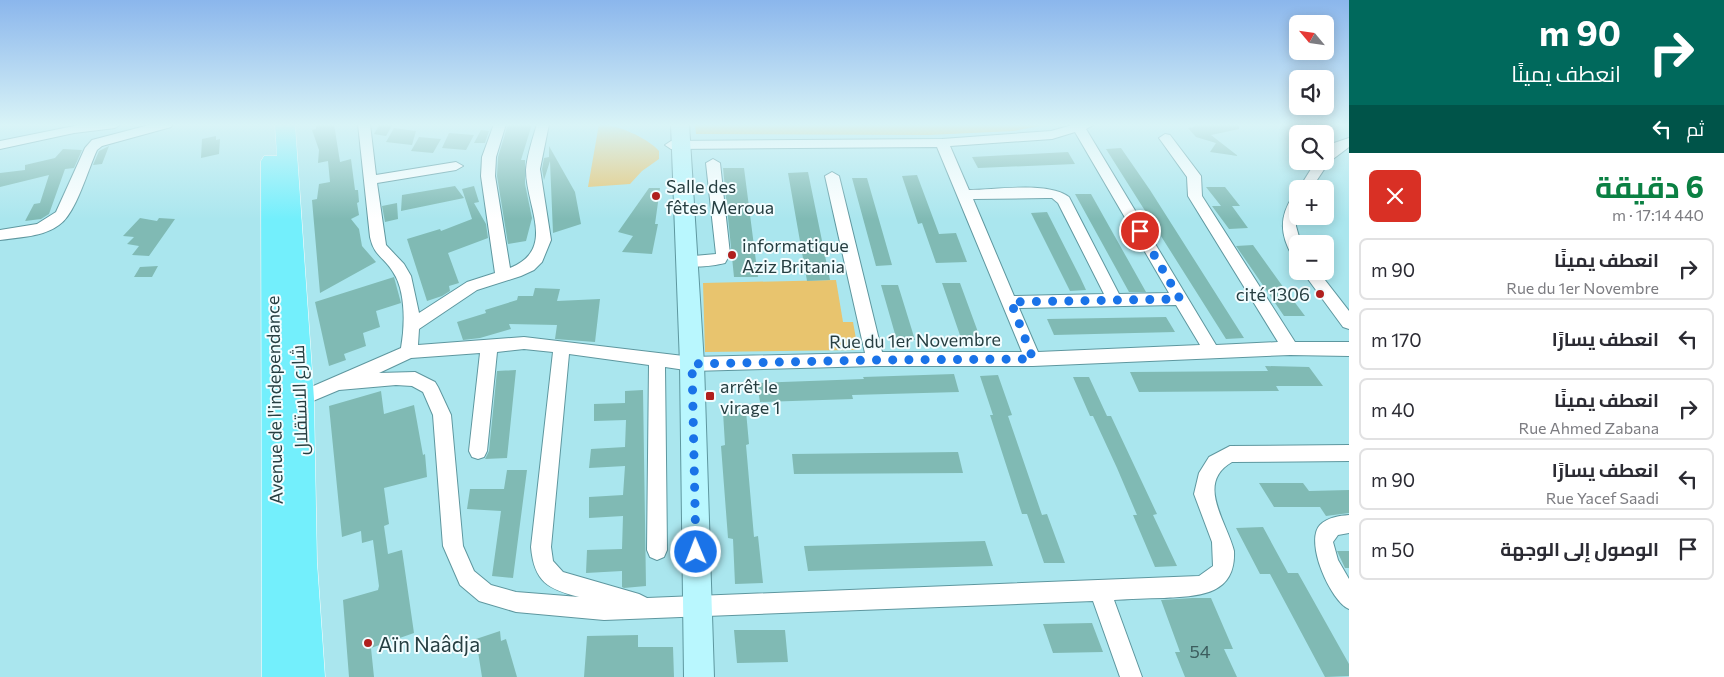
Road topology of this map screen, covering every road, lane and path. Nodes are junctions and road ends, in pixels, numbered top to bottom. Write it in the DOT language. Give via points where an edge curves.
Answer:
graph roads {
  1 [pos="88,156"];
  2 [pos="271,156"];
  3 [pos="287,156"];
  4 [pos="367,156"];
  5 [pos="490,156"];
  6 [pos="536,156"];
  7 [pos="676,156"];
  8 [pos="678,156"];
  9 [pos="947,156"];
  10 [pos="1100,156"];
  11 [pos="1178,156"];
  12 [pos="713,163"];
  13 [pos="456,166"];
  14 [pos="832,176"];
  15 [pos="370,180"];
  16 [pos="964,195"];
  17 [pos="1289,217"];
  18 [pos="0,235"];
  19 [pos="1291,235"];
  20 [pos="688,261"];
  21 [pos="503,275"];
  22 [pos="1316,280"];
  23 [pos="1114,299"];
  24 [pos="1180,299"];
  25 [pos="1011,302"];
  26 [pos="1349,323"];
  27 [pos="411,326"];
  28 [pos="489,346"];
  29 [pos="562,346"];
  30 [pos="1290,348"];
  31 [pos="1349,349"];
  32 [pos="410,352"];
  33 [pos="1212,352"];
  34 [pos="1033,359"];
  35 [pos="875,360"];
  36 [pos="676,363"];
  37 [pos="338,383"];
  38 [pos="301,399"];
  39 [pos="478,451"];
  40 [pos="1349,453"];
  41 [pos="1349,524"];
  42 [pos="657,550"];
  43 [pos="1100,591"];
  44 [pos="1349,599"];
  45 [pos="691,608"];
  46 [pos="656,609"];
  47 [pos="279,677"];
  48 [pos="308,677"];
  49 [pos="686,677"];
  50 [pos="699,677"];
  51 [pos="1131,677"];
  1 -- 18 [label="street" via="57,221 39,228"];
  2 -- 47 [label="main road, Avenue de l'independance"];
  3 -- 38 [label="main road, شارع الاستقلال"];
  4 -- 15 [label="street"];
  5 -- 21 [label="street" via="488,176"];
  6 -- 21 [label="street" via="533,169 544,240 537,258 529,266"];
  7 -- 36 [label="street"];
  8 -- 20 [label="street"];
  9 -- 16 [label="street"];
  10 -- 24 [label="street"];
  11 -- 30 [label="street" via="1194,176 1195,196"];
  12 -- 20 [label="street" via="723,254 713,261"];
  13 -- 15 [label="street"];
  14 -- 35 [label="street"];
  15 -- 27 [label="street" via="380,247 386,257 399,267 405,280"];
  16 -- 23 [label="street" via="1056,194 1064,200"];
  16 -- 25 [label="street"];
  17 -- 19 [label="street"];
  20 -- 36 [label="street"];
  21 -- 27 [label="street" via="472,286"];
  22 -- 26 [label="street"];
  23 -- 24 [label="street"];
  23 -- 25 [label="street"];
  24 -- 33 [label="street"];
  25 -- 34 [label="street"];
  27 -- 32 [label="street"];
  28 -- 29 [label="street, Rue du 1er Novembre" via="524,343"];
  28 -- 32 [label="street, Rue du 1er Novembre"];
  28 -- 39 [label="street"];
  29 -- 36 [label="street, Rue du 1er Novembre"];
  29 -- 46 [label="street" via="540,547 542,562 557,581"];
  30 -- 31 [label="street, Rue du 1er Novembre"];
  30 -- 33 [label="street, Rue du 1er Novembre"];
  32 -- 37 [label="street, Rue du 1er Novembre"];
  33 -- 34 [label="street, Rue du 1er Novembre"];
  34 -- 35 [label="street, Rue du 1er Novembre"];
  35 -- 36 [label="street, Rue du 1er Novembre"];
  36 -- 42 [label="street"];
  36 -- 45 [label="street"];
  37 -- 38 [label="street, Rue du 1er Novembre"];
  37 -- 46 [label="street" via="396,378 415,379 429,387 442,415 453,546 466,578 486,594 516,602 604,610"];
  38 -- 48 [label="main road, شارع الاستقلال" via="302,562"];
  40 -- 43 [label="street" via="1230,454 1218,459 1211,467 1203,495 1222,543 1224,558 1221,571 1213,580 1201,586"];
  41 -- 44 [label="street" via="1328,529 1323,538 1329,564"];
  43 -- 45 [label="street"];
  43 -- 51 [label="street"];
  45 -- 46 [label="street"];
  45 -- 49 [label="street"];
  45 -- 50 [label="street"];
}
